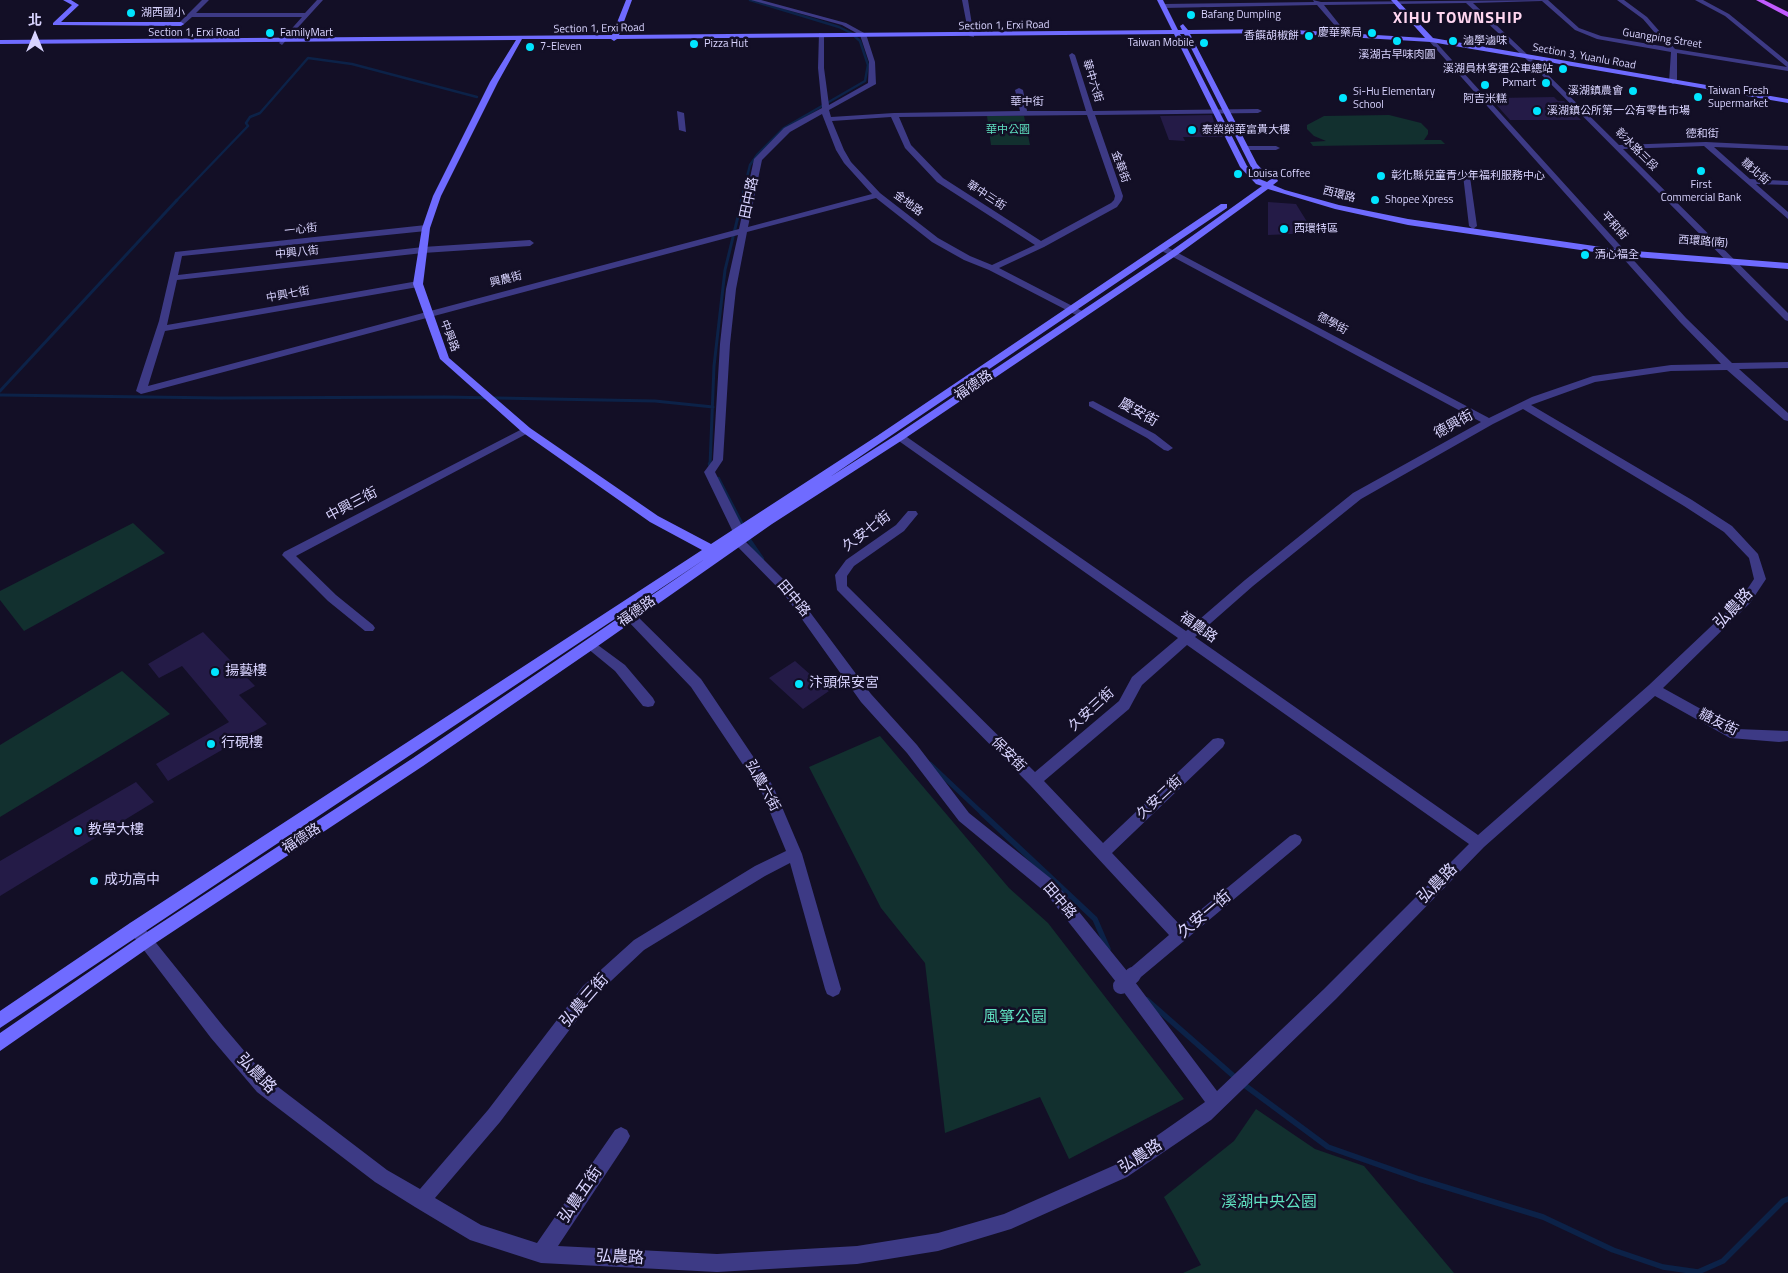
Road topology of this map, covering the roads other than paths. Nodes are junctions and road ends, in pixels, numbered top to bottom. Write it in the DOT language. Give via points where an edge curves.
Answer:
graph roads {
  1 [pos="66,0"];
  2 [pos="206,0"];
  3 [pos="320,0"];
  4 [pos="629,0"];
  5 [pos="754,0"];
  6 [pos="965,0"];
  7 [pos="1542,0"];
  8 [pos="1620,0"];
  9 [pos="1698,0"];
  10 [pos="1758,0"];
  11 [pos="1768,0"];
  12 [pos="1396,1"];
  13 [pos="1466,1"];
  14 [pos="1318,2"];
  15 [pos="1162,3"];
  16 [pos="1170,3"];
  17 [pos="1175,12"];
  18 [pos="1788,13"];
  19 [pos="191,15"];
  20 [pos="307,15"];
  21 [pos="1179,19"];
  22 [pos="181,24"];
  23 [pos="1176,32"];
  24 [pos="1186,32"];
  25 [pos="971,34"];
  26 [pos="1344,34"];
  27 [pos="821,36"];
  28 [pos="857,36"];
  29 [pos="615,38"];
  30 [pos="519,39"];
  31 [pos="1431,40"];
  32 [pos="284,41"];
  33 [pos="161,42"];
  34 [pos="0,43"];
  35 [pos="1674,51"];
  36 [pos="1072,55"];
  37 [pos="1528,57"];
  38 [pos="1788,65"];
  39 [pos="1788,69"];
  40 [pos="1672,82"];
  41 [pos="1019,90"];
  42 [pos="1788,101"];
  43 [pos="825,109"];
  44 [pos="1216,111"];
  45 [pos="1226,111"];
  46 [pos="1258,111"];
  47 [pos="680,113"];
  48 [pos="1090,113"];
  49 [pos="1024,114"];
  50 [pos="894,115"];
  51 [pos="828,119"];
  52 [pos="683,130"];
  53 [pos="1706,144"];
  54 [pos="1616,147"];
  55 [pos="1245,148"];
  56 [pos="1276,148"];
  57 [pos="1788,148"];
  58 [pos="1466,177"];
  59 [pos="1266,181"];
  60 [pos="1748,181"];
  61 [pos="1788,183"];
  62 [pos="877,195"];
  63 [pos="1788,216"];
  64 [pos="1473,226"];
  65 [pos="426,228"];
  66 [pos="743,231"];
  67 [pos="530,243"];
  68 [pos="1041,245"];
  69 [pos="1163,248"];
  70 [pos="423,250"];
  71 [pos="1619,250"];
  72 [pos="1174,253"];
  73 [pos="1726,258"];
  74 [pos="1788,260"];
  75 [pos="1788,266"];
  76 [pos="992,268"];
  77 [pos="174,278"];
  78 [pos="418,284"];
  79 [pos="1069,309"];
  80 [pos="428,313"];
  81 [pos="1081,314"];
  82 [pos="1788,318"];
  83 [pos="162,329"];
  84 [pos="1788,365"];
  85 [pos="1730,366"];
  86 [pos="1093,404"];
  87 [pos="1523,405"];
  88 [pos="1788,418"];
  89 [pos="1489,422"];
  90 [pos="526,430"];
  91 [pos="900,437"];
  92 [pos="1168,448"];
  93 [pos="912,514"];
  94 [pos="739,536"];
  95 [pos="715,552"];
  96 [pos="841,575"];
  97 [pos="630,616"];
  98 [pos="369,628"];
  99 [pos="1187,638"];
  100 [pos="591,645"];
  101 [pos="1654,689"];
  102 [pos="648,702"];
  103 [pos="1788,736"];
  104 [pos="1218,743"];
  105 [pos="1035,782"];
  106 [pos="1296,840"];
  107 [pos="1479,843"];
  108 [pos="1102,853"];
  109 [pos="794,854"];
  110 [pos="141,934"];
  111 [pos="1180,936"];
  112 [pos="1126,981"];
  113 [pos="833,989"];
  114 [pos="0,1020"];
  115 [pos="0,1042"];
  116 [pos="1216,1103"];
  117 [pos="621,1136"];
  118 [pos="421,1200"];
  119 [pos="541,1254"];
  1 -- 22 [label="street" via="76,5 55,24"];
  2 -- 19 [label="street"];
  3 -- 20 [label="street"];
  4 -- 29 [label="street"];
  5 -- 28 [label="street" via="844,24"];
  6 -- 25 [label="street"];
  7 -- 13 [label="street"];
  7 -- 35 [label="street, Guangping Street" via="1586,34"];
  8 -- 35 [label="street" via="1645,18"];
  9 -- 38 [label="street" via="1727,15"];
  10 -- 18 [label="main road"];
  11 -- 18 [label="main road"];
  12 -- 13 [label="street"];
  12 -- 14 [label="street"];
  12 -- 31 [label="street"];
  13 -- 37 [label="street, 彰水路三段"];
  14 -- 16 [label="street"];
  14 -- 26 [label="street"];
  15 -- 16 [label="street"];
  15 -- 23 [label="street, 西環路"];
  16 -- 17 [label="street"];
  19 -- 20 [label="street"];
  19 -- 22 [label="street"];
  20 -- 32 [label="street"];
  21 -- 24 [label="street"];
  22 -- 33 [label="street"];
  23 -- 24 [label="street, Section 1, Erxi Road"];
  23 -- 25 [label="street, Section 1, Erxi Road"];
  23 -- 44 [label="street, 西環路"];
  24 -- 26 [label="street, Section 1, Erxi Road"];
  24 -- 45 [label="street"];
  25 -- 28 [label="street, Section 1, Erxi Road"];
  26 -- 31 [label="street, Section 1, Erxi Road"];
  27 -- 28 [label="street, Section 1, Erxi Road"];
  27 -- 29 [label="street, Section 1, Erxi Road"];
  27 -- 43 [label="street, 金地路"];
  28 -- 43 [label="street, 田中路" via="872,62 872,84"];
  29 -- 30 [label="street, Section 1, Erxi Road"];
  30 -- 32 [label="street, Section 1, Erxi Road"];
  30 -- 65 [label="street, 中興路" via="437,196"];
  31 -- 37 [label="street, Section 3, Yuanlu Road"];
  31 -- 71 [label="street, 平和街"];
  32 -- 33 [label="street, Section 1, Erxi Road"];
  33 -- 34 [label="street, Section 1, Erxi Road"];
  35 -- 39 [label="street, Guangping Street"];
  35 -- 40 [label="street"];
  36 -- 48 [label="street, 華中六街"];
  37 -- 40 [label="street, Section 3, Yuanlu Road"];
  37 -- 54 [label="street, 彰水路三段"];
  40 -- 42 [label="street, Section 3, Yuanlu Road"];
  41 -- 49 [label="street"];
  43 -- 51 [label="street, 金地路"];
  43 -- 66 [label="street, 田中路" via="787,130 758,159"];
  44 -- 45 [label="street, 華中街"];
  44 -- 48 [label="street, 華中街"];
  44 -- 59 [label="street, 西環路" via="1244,167"];
  45 -- 46 [label="street, 華中街"];
  45 -- 55 [label="street"];
  47 -- 52 [label="street"];
  48 -- 49 [label="street, 華中街"];
  48 -- 68 [label="street, 金華街" via="1118,200"];
  49 -- 50 [label="street, 華中街"];
  50 -- 51 [label="street, 華中街"];
  50 -- 68 [label="street, 華中三街" via="908,146 940,180"];
  51 -- 62 [label="street, 金地路" via="848,163"];
  53 -- 54 [label="street, 德和街"];
  53 -- 57 [label="street, 德和街"];
  53 -- 60 [label="street, 糖北街"];
  54 -- 73 [label="street, 彰水路三段"];
  55 -- 56 [label="street"];
  55 -- 59 [label="street"];
  58 -- 64 [label="street"];
  59 -- 64 [label="street, 西環路" via="1344,204"];
  59 -- 69 [label="street, 福德路"];
  59 -- 71 [label="street, 西環路" via="1282,192 1408,222"];
  59 -- 72 [label="street, 福德路"];
  60 -- 61 [label="street"];
  60 -- 63 [label="street, 糖北街"];
  62 -- 66 [label="street, 興農街"];
  62 -- 76 [label="street, 金地路" via="935,240"];
  64 -- 71 [label="street, 西環路"];
  65 -- 70 [label="street, 中興路"];
  65 -- 77 [label="street, 一心街" via="178,254"];
  66 -- 80 [label="street, 興農街"];
  66 -- 94 [label="street, 田中路" via="731,290 725,344 718,460 709,472"];
  67 -- 70 [label="street, 中興八街"];
  68 -- 76 [label="street"];
  69 -- 72 [label="street, 德學街"];
  69 -- 79 [label="street, 福德路"];
  70 -- 77 [label="street, 中興八街"];
  70 -- 78 [label="street, 中興路"];
  71 -- 73 [label="street, 西環路(南)"];
  71 -- 85 [label="street, 平和街"];
  72 -- 81 [label="street, 福德路"];
  72 -- 89 [label="street, 德學街"];
  73 -- 74 [label="street, 西環路(南)"];
  73 -- 75 [label="street, 西環路(南)"];
  73 -- 82 [label="street, 彰水路三段"];
  76 -- 79 [label="street, 金地路"];
  77 -- 83 [label="street"];
  78 -- 80 [label="street, 中興路"];
  78 -- 83 [label="street, 中興七街"];
  79 -- 81 [label="street, 金地路"];
  79 -- 94 [label="street, 福德路"];
  80 -- 83 [label="street, 興農街" via="141,390"];
  80 -- 90 [label="street, 中興路" via="444,359"];
  81 -- 91 [label="street, 福德路"];
  84 -- 85 [label="street, 德興街"];
  85 -- 87 [label="street, 德興街" via="1671,368 1593,379"];
  85 -- 88 [label="street, 平和街"];
  86 -- 92 [label="street, 慶安街"];
  87 -- 89 [label="street, 德興街"];
  87 -- 101 [label="street, 弘農路" via="1728,529 1754,557 1760,579 1746,600"];
  89 -- 99 [label="street, 德興街" via="1357,496"];
  90 -- 95 [label="street, 中興路" via="654,518"];
  90 -- 98 [label="street, 中興三街" via="288,555"];
  91 -- 94 [label="street, 福德路"];
  91 -- 99 [label="street, 福農路"];
  93 -- 96 [label="street, 久安七街" via="900,528 850,563"];
  94 -- 95 [label="street, 福德路"];
  94 -- 112 [label="street, 田中路" via="788,591 866,698 912,749 964,816 1049,886"];
  95 -- 97 [label="street, 福德路"];
  95 -- 110 [label="street, 福德路"];
  96 -- 105 [label="street, 保安街" via="841,587"];
  97 -- 100 [label="street, 福德路"];
  97 -- 109 [label="street, 弘農六街" via="696,682 768,790"];
  99 -- 105 [label="street, 久安三街" via="1137,681 1124,705"];
  99 -- 107 [label="street, 福農路"];
  100 -- 102 [label="street" via="620,668"];
  100 -- 110 [label="street, 福德路" via="418,762"];
  101 -- 103 [label="street, 糖友街" via="1736,734"];
  101 -- 107 [label="street, 弘農路"];
  104 -- 108 [label="street, 久安二街"];
  105 -- 108 [label="street, 保安街"];
  106 -- 111 [label="street, 久安一街"];
  107 -- 116 [label="street, 弘農路" via="1330,994"];
  108 -- 111 [label="street, 保安街"];
  109 -- 113 [label="street, 弘農六街"];
  109 -- 118 [label="street, 弘農三街" via="639,945 590,991 494,1116"];
  110 -- 114 [label="street, 福德路"];
  110 -- 115 [label="street, 福德路"];
  110 -- 118 [label="street, 弘農路" via="263,1086 381,1176"];
  111 -- 112 [label="street, 久安一街"];
  112 -- 116 [label="street, 田中路"];
  116 -- 119 [label="street, 弘農路" via="1121,1172 1005,1223 938,1242 857,1255 717,1263"];
  117 -- 119 [label="street, 弘農五街"];
  118 -- 119 [label="street, 弘農路" via="477,1233"];
}
